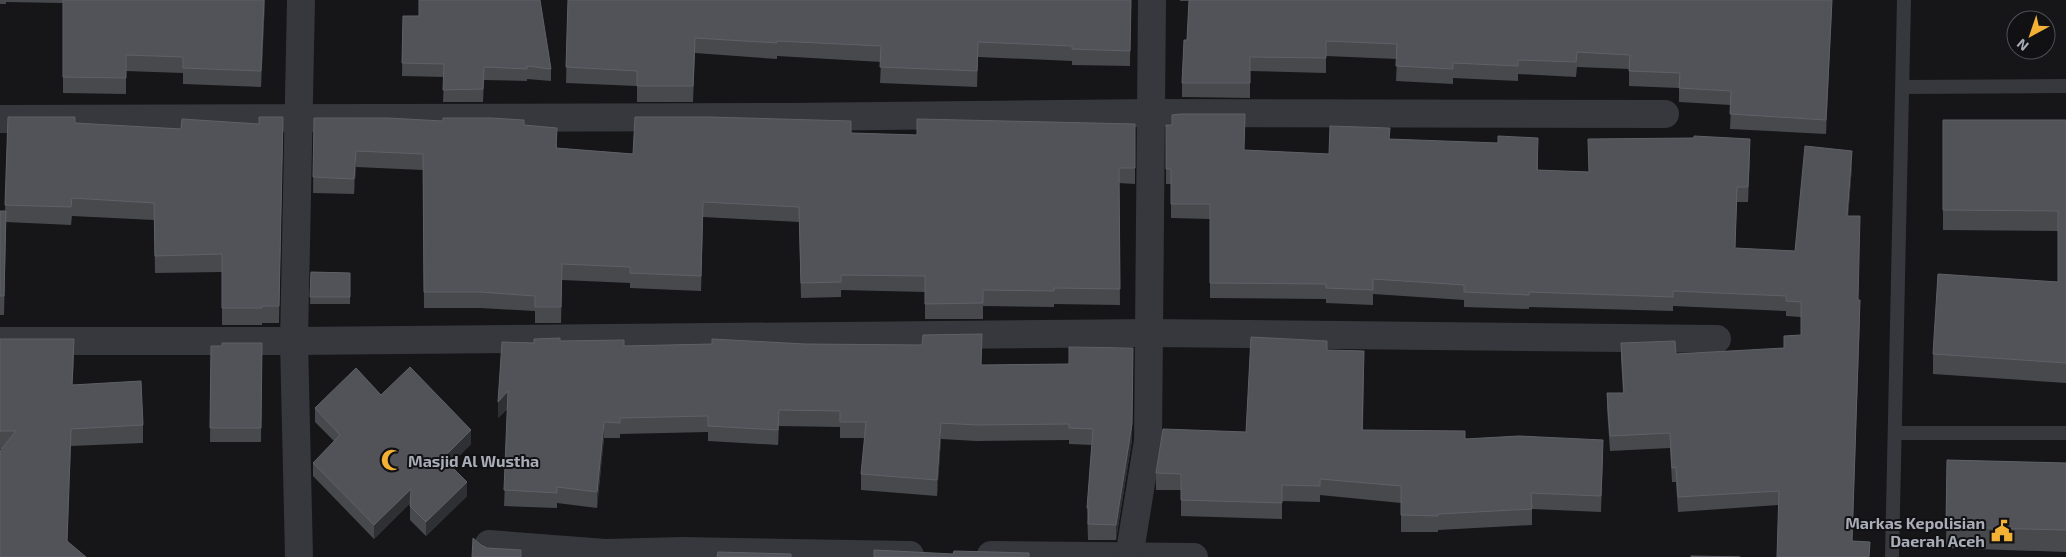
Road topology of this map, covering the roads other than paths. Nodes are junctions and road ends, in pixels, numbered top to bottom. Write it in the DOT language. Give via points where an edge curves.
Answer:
graph roads {
  1 [pos="301,0"];
  2 [pos="1152,0"];
  3 [pos="1904,0"];
  4 [pos="2066,86"];
  5 [pos="1904,87"];
  6 [pos="1151,113"];
  7 [pos="1665,114"];
  8 [pos="298,117"];
  9 [pos="0,119"];
  10 [pos="1151,334"];
  11 [pos="1717,339"];
  12 [pos="0,341"];
  13 [pos="294,341"];
  14 [pos="1896,433"];
  15 [pos="2066,434"];
  16 [pos="489,544"];
  17 [pos="604,555"];
  18 [pos="934,555"];
  19 [pos="963,555"];
  20 [pos="865,556"];
  21 [pos="299,557"];
  22 [pos="1129,557"];
  23 [pos="1194,557"];
  24 [pos="1892,557"];
  1 -- 8 [label="street"];
  2 -- 6 [label="street"];
  3 -- 5 [label="lane"];
  4 -- 5 [label="lane"];
  5 -- 14 [label="lane"];
  6 -- 7 [label="street"];
  6 -- 8 [label="street"];
  6 -- 10 [label="street"];
  8 -- 9 [label="street"];
  8 -- 13 [label="street"];
  10 -- 11 [label="street"];
  10 -- 13 [label="street"];
  10 -- 22 [label="street" via="1148,441"];
  12 -- 13 [label="street"];
  13 -- 21 [label="street"];
  14 -- 15 [label="lane"];
  14 -- 24 [label="lane"];
  16 -- 17 [label="street"];
  17 -- 20 [label="street" via="683,551"];
  18 -- 20 [label="street"];
  19 -- 22 [label="street"];
  22 -- 23 [label="street"];
}
